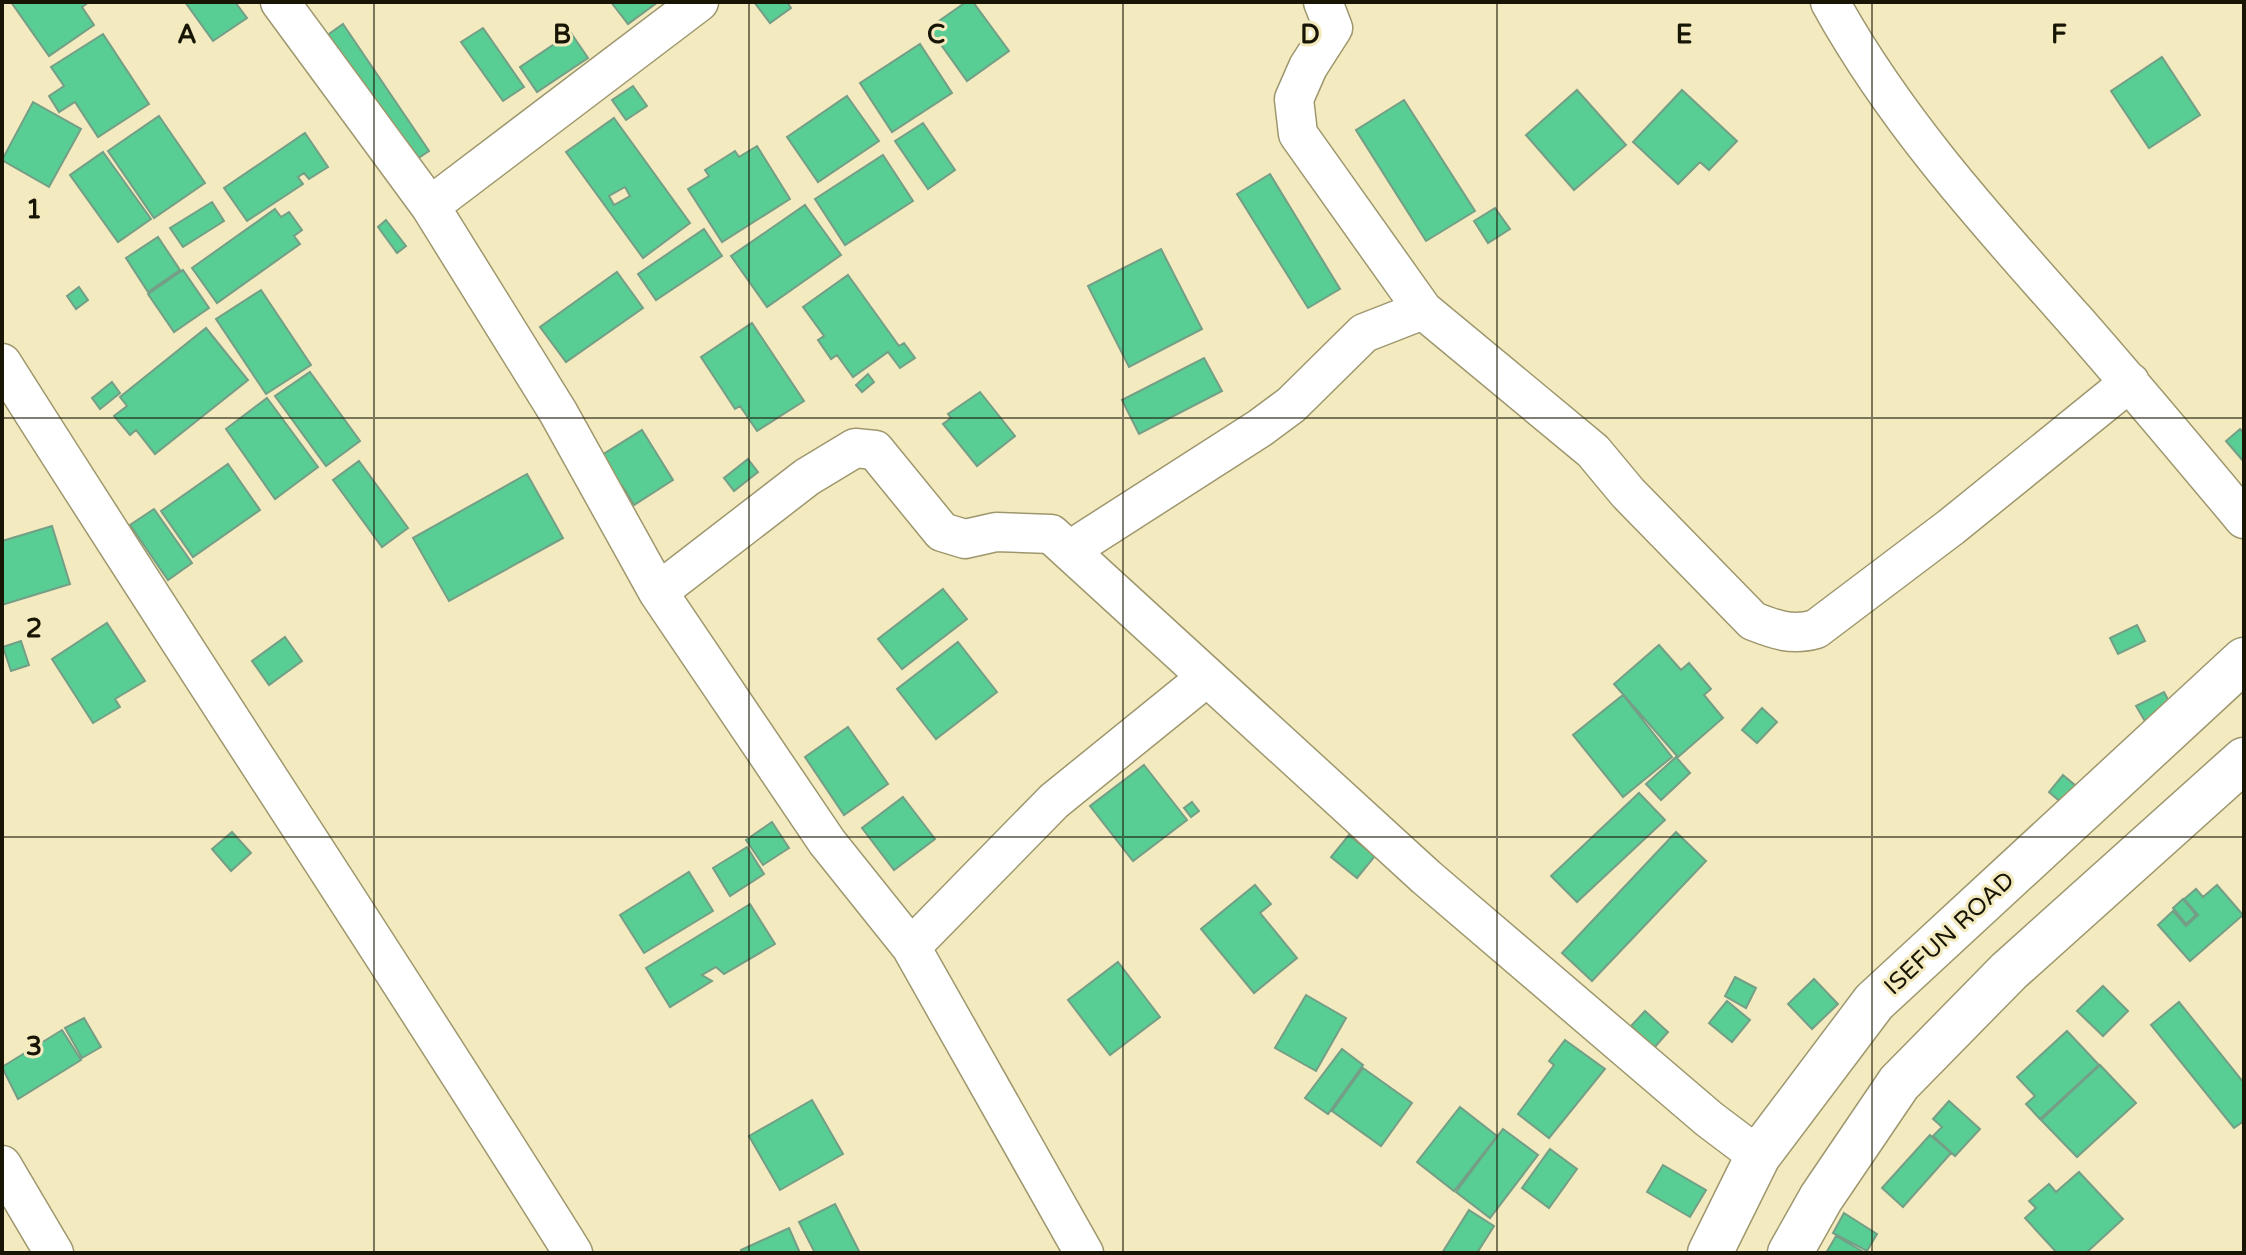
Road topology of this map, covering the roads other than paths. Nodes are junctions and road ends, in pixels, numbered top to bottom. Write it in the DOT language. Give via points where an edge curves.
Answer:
graph roads {
  1 [pos="280,2"];
  2 [pos="699,2"];
  3 [pos="1323,2"];
  4 [pos="1830,2"];
  5 [pos="430,206"];
  6 [pos="1423,310"];
  7 [pos="2,363"];
  8 [pos="2130,382"];
  9 [pos="2244,519"];
  10 [pos="1070,550"];
  11 [pos="658,592"];
  12 [pos="2244,660"];
  13 [pos="1207,677"];
  14 [pos="2244,760"];
  15 [pos="911,947"];
  16 [pos="1758,1156"];
  17 [pos="2,1165"];
  18 [pos="54,1253"];
  19 [pos="573,1253"];
  20 [pos="1084,1253"];
  21 [pos="1710,1253"];
  22 [pos="1790,1253"];
  1 -- 5 [label="street"];
  2 -- 5 [label="street"];
  3 -- 6 [label="street" via="1333,28 1294,99 1298,134"];
  4 -- 8 [label="street" via="1863,63 1954,184"];
  5 -- 11 [label="street" via="558,412"];
  6 -- 8 [label="street" via="1593,451 1753,621 1780,632 1816,629"];
  6 -- 10 [label="street" via="1364,333 1260,428"];
  7 -- 19 [label="street"];
  8 -- 9 [label="street"];
  10 -- 11 [label="street" via="1051,534 996,532 965,539 942,532 875,450 855,448 807,477"];
  10 -- 13 [label="street"];
  11 -- 15 [label="street" via="827,842"];
  12 -- 16 [label="street, ISEFUN ROAD" via="1874,1002"];
  13 -- 15 [label="street" via="1054,801"];
  13 -- 16 [label="street" via="1426,877"];
  14 -- 22 [label="street" via="2009,971 1899,1083"];
  15 -- 20 [label="street"];
  16 -- 21 [label="street, ISEFUN ROAD"];
  17 -- 18 [label="street"];
}
